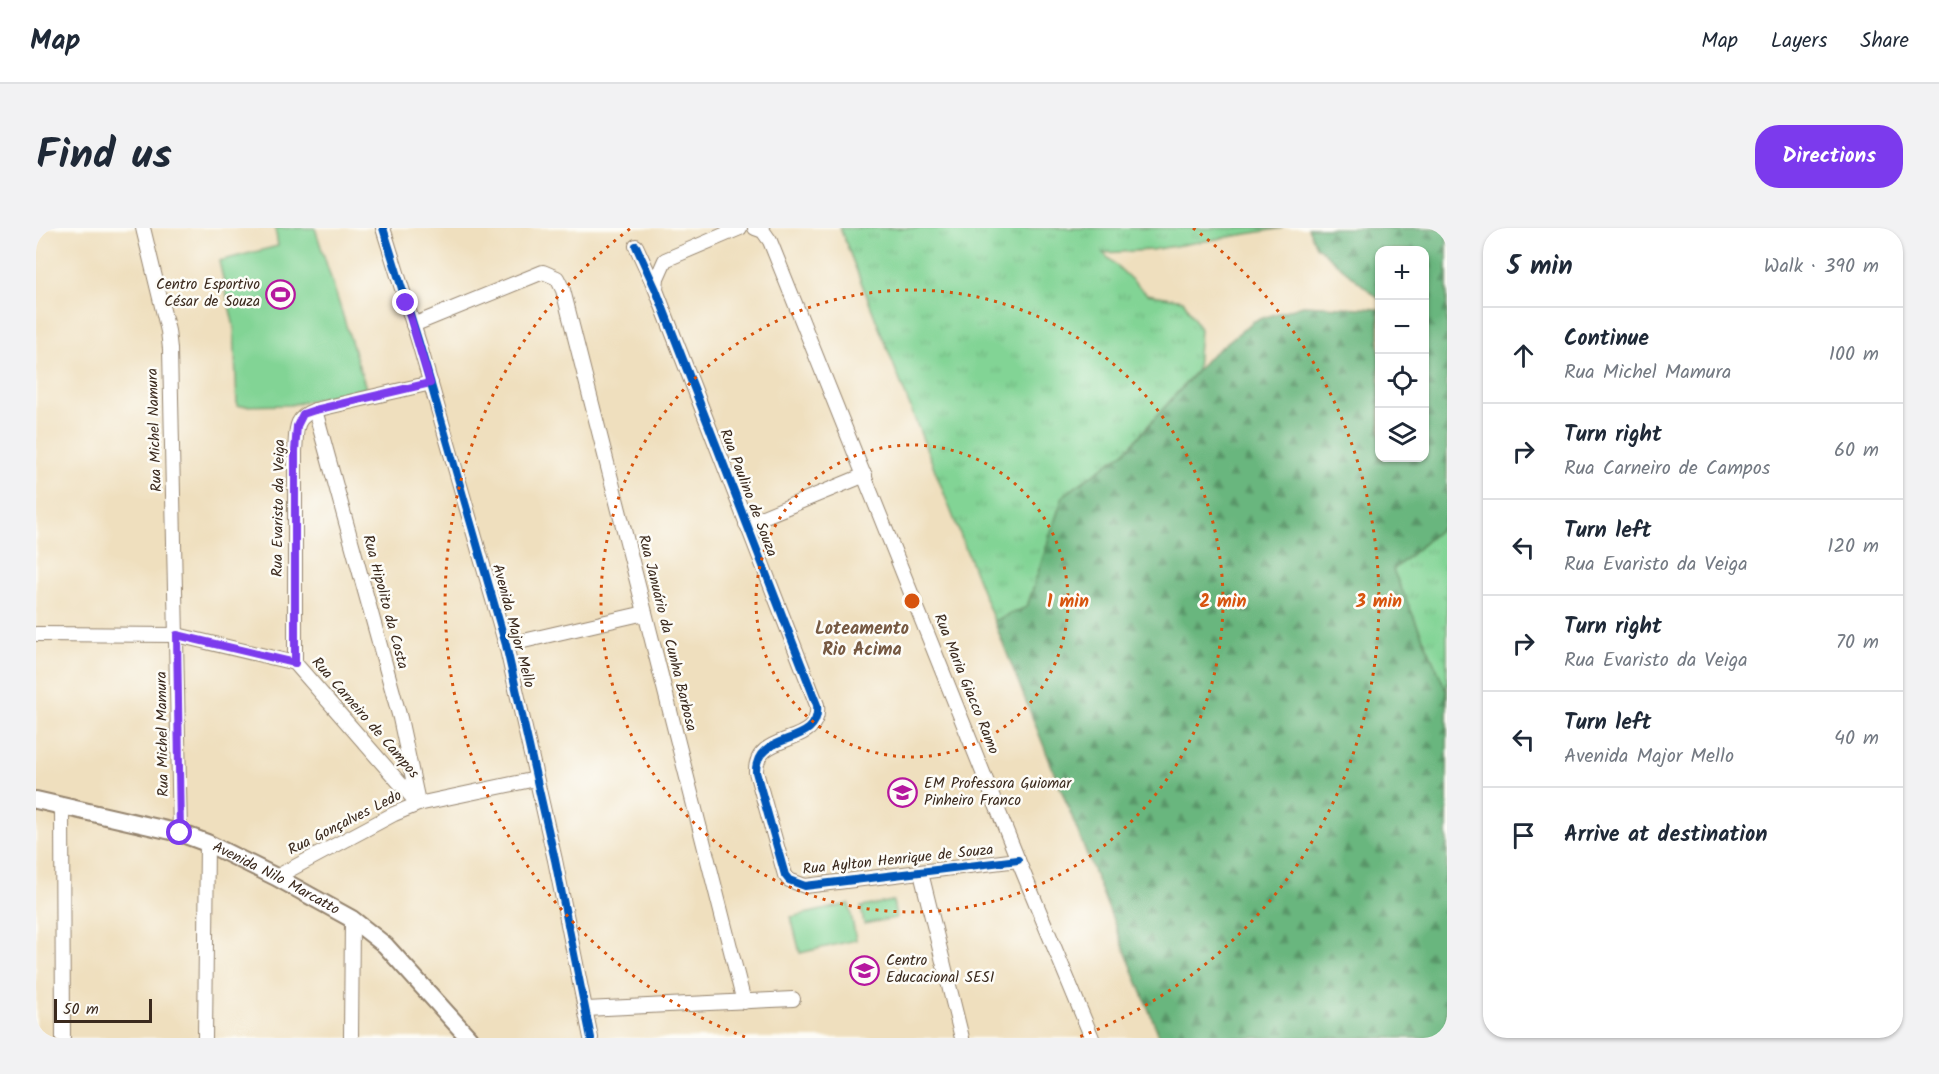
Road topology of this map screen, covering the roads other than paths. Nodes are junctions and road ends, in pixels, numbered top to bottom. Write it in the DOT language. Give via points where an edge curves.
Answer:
graph roads {
  1 [pos="143,228"];
  2 [pos="382,228"];
  3 [pos="740,228"];
  4 [pos="755,228"];
  5 [pos="666,260"];
  6 [pos="656,290"];
  7 [pos="412,325"];
  8 [pos="430,383"];
  9 [pos="315,410"];
  10 [pos="865,475"];
  11 [pos="746,524"];
  12 [pos="645,613"];
  13 [pos="36,634"];
  14 [pos="177,635"];
  15 [pos="506,645"];
  16 [pos="295,663"];
  17 [pos="536,779"];
  18 [pos="36,800"];
  19 [pos="418,804"];
  20 [pos="62,806"];
  21 [pos="180,833"];
  22 [pos="207,843"];
  23 [pos="1018,860"];
  24 [pos="921,873"];
  25 [pos="785,875"];
  26 [pos="276,877"];
  27 [pos="351,919"];
  28 [pos="793,999"];
  29 [pos="744,1002"];
  30 [pos="586,1009"];
  31 [pos="63,1038"];
  32 [pos="205,1038"];
  33 [pos="351,1038"];
  34 [pos="469,1038"];
  35 [pos="591,1038"];
  36 [pos="962,1038"];
  37 [pos="1092,1038"];
  1 -- 14 [label="street, Rua Michel Namura" via="170,349"];
  2 -- 7 [label="street, Avenida Major Mello"];
  3 -- 5 [label="street"];
  4 -- 10 [label="street, Rua Maria Giacco Ramo" via="770,241"];
  5 -- 6 [label="street"];
  5 -- 6 [label="street, Rua Paulino de Souza" via="652,257 636,246"];
  6 -- 11 [label="street, Rua Paulino de Souza"];
  7 -- 8 [label="street, Avenida Major Mello"];
  7 -- 12 [label="street, Rua Januário da Cunha Barbosa" via="543,272 557,278"];
  8 -- 9 [label="street"];
  8 -- 15 [label="street, Avenida Major Mello"];
  9 -- 16 [label="street, Rua Evaristo da Veiga" via="299,419 296,434"];
  9 -- 19 [label="street, Rua Hipolito da Costa" via="400,718"];
  10 -- 11 [label="street"];
  10 -- 23 [label="street, Rua Maria Giacco Ramo"];
  11 -- 25 [label="street, Rua Paulino de Souza" via="817,705 817,718 811,727 766,748 756,762"];
  12 -- 15 [label="street"];
  12 -- 29 [label="street, Rua Januário da Cunha Barbosa"];
  13 -- 14 [label="street, Rua Carneiro de Campos"];
  14 -- 16 [label="street, Rua Carneiro de Campos"];
  14 -- 21 [label="street, Rua Michel Mamura"];
  15 -- 17 [label="street, Avenida Major Mello"];
  16 -- 19 [label="street, Rua Carneiro de Campos"];
  17 -- 19 [label="street, Rua Gonçalves Ledo"];
  17 -- 30 [label="street, Avenida Major Mello"];
  18 -- 20 [label="street, Avenida Nilo Marcatto"];
  19 -- 26 [label="street, Rua Gonçalves Ledo"];
  20 -- 21 [label="street, Avenida Nilo Marcatto"];
  20 -- 31 [label="street"];
  21 -- 22 [label="street, Avenida Nilo Marcatto"];
  22 -- 26 [label="street, Avenida Nilo Marcatto"];
  22 -- 32 [label="street"];
  23 -- 24 [label="street, Rua Aylton Henrique de Souza"];
  23 -- 37 [label="street, Rua Maria Giacco Ramo"];
  24 -- 25 [label="street, Rua Aylton Henrique de Souza" via="805,886"];
  24 -- 36 [label="street"];
  26 -- 27 [label="street, Avenida Nilo Marcatto"];
  27 -- 33 [label="street"];
  27 -- 34 [label="street, Avenida Nilo Marcatto" via="385,945"];
  28 -- 29 [label="street"];
  29 -- 30 [label="street"];
  30 -- 35 [label="street, Avenida Major Mello"];
}
